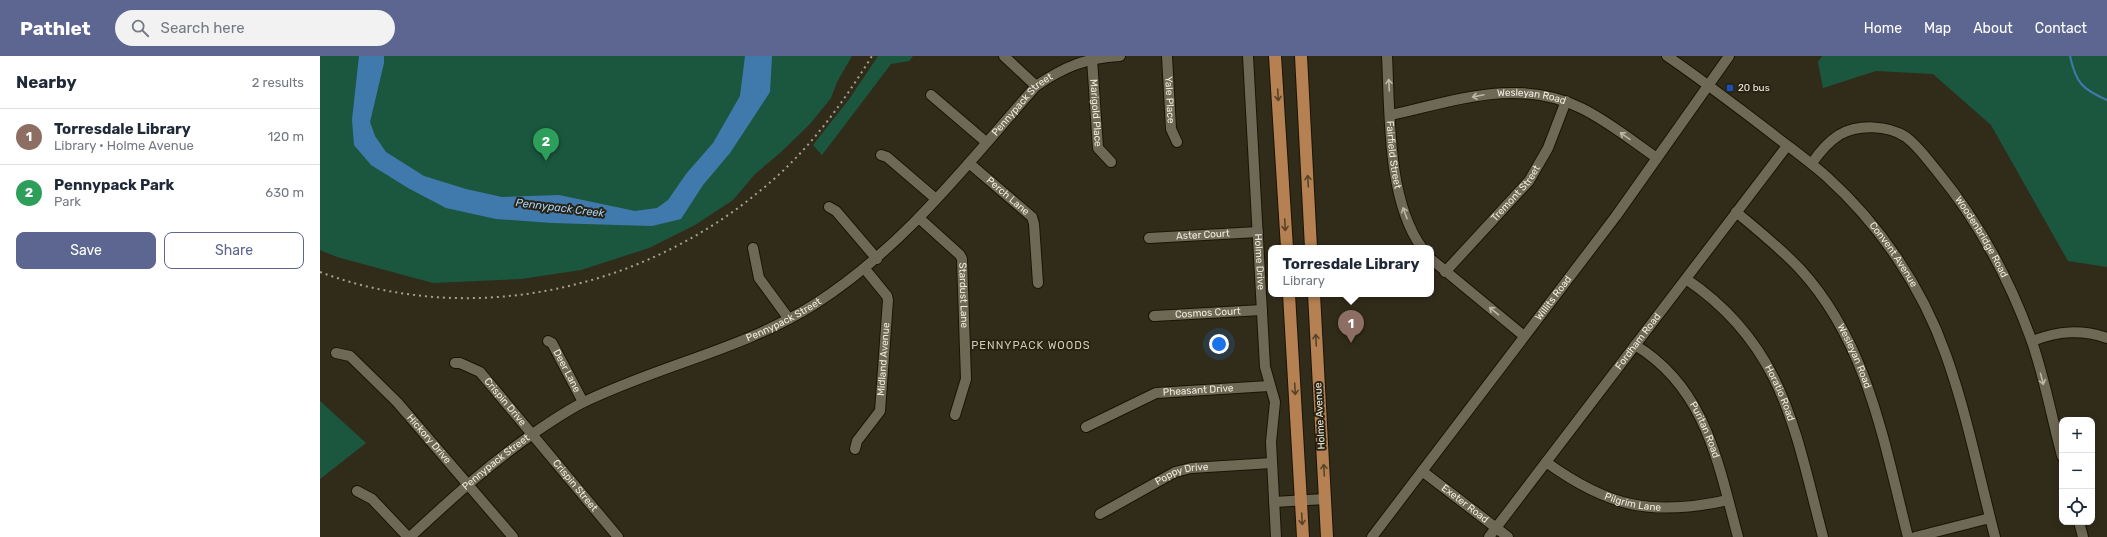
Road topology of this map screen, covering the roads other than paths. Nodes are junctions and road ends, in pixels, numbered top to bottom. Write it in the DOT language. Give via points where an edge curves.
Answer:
graph roads {
  1 [pos="1004,56"];
  2 [pos="1120,56"];
  3 [pos="1167,56"];
  4 [pos="1248,56"];
  5 [pos="1275,56"];
  6 [pos="1302,56"];
  7 [pos="1387,56"];
  8 [pos="1667,56"];
  9 [pos="1729,56"];
  10 [pos="1086,58"];
  11 [pos="1709,85"];
  12 [pos="1036,86"];
  13 [pos="931,95"];
  14 [pos="1566,101"];
  15 [pos="1391,115"];
  16 [pos="986,142"];
  17 [pos="1177,142"];
  18 [pos="1787,146"];
  19 [pos="881,155"];
  20 [pos="1657,158"];
  21 [pos="1111,162"];
  22 [pos="969,163"];
  23 [pos="1812,163"];
  24 [pos="936,199"];
  25 [pos="828,207"];
  26 [pos="1736,212"];
  27 [pos="919,218"];
  28 [pos="1258,232"];
  29 [pos="1149,238"];
  30 [pos="1287,245"];
  31 [pos="1311,245"];
  32 [pos="1420,245"];
  33 [pos="754,248"];
  34 [pos="877,259"];
  35 [pos="1434,262"];
  36 [pos="865,269"];
  37 [pos="1445,272"];
  38 [pos="1686,279"];
  39 [pos="1038,283"];
  40 [pos="1289,297"];
  41 [pos="1314,297"];
  42 [pos="1262,310"];
  43 [pos="1154,316"];
  44 [pos="789,320"];
  45 [pos="1524,336"];
  46 [pos="2107,338"];
  47 [pos="548,341"];
  48 [pos="2032,341"];
  49 [pos="1635,345"];
  50 [pos="336,353"];
  51 [pos="455,363"];
  52 [pos="1269,386"];
  53 [pos="583,402"];
  54 [pos="955,414"];
  55 [pos="1086,427"];
  56 [pos="531,435"];
  57 [pos="855,449"];
  58 [pos="2061,453"];
  59 [pos="1546,462"];
  60 [pos="1272,463"];
  61 [pos="1422,471"];
  62 [pos="467,484"];
  63 [pos="357,491"];
  64 [pos="1325,499"];
  65 [pos="1301,500"];
  66 [pos="1728,500"];
  67 [pos="1274,502"];
  68 [pos="1100,514"];
  69 [pos="1990,518"];
  70 [pos="2080,525"];
  71 [pos="1496,528"];
  72 [pos="409,537"];
  73 [pos="513,537"];
  74 [pos="618,537"];
  75 [pos="1276,537"];
  76 [pos="1303,537"];
  77 [pos="1327,537"];
  78 [pos="1372,537"];
  79 [pos="1489,537"];
  80 [pos="1508,537"];
  81 [pos="1738,537"];
  82 [pos="1823,537"];
  83 [pos="1908,537"];
  84 [pos="1915,537"];
  85 [pos="1995,537"];
  86 [pos="2083,537"];
  1 -- 12 [label="street"];
  2 -- 10 [label="street, Pennypack Street"];
  3 -- 17 [label="street, Yale Place" via="1171,130"];
  4 -- 28 [label="street, Holme Drive"];
  5 -- 30 [label="main road, one-way"];
  31 -- 6 [label="main road, one-way"];
  15 -- 7 [label="street, Fairfield Street, one-way"];
  8 -- 11 [label="street, Convent Avenue"];
  9 -- 11 [label="street, Willits Road"];
  10 -- 12 [label="street, Pennypack Street"];
  10 -- 21 [label="street, Marigold Place" via="1098,148"];
  11 -- 18 [label="street, Convent Avenue"];
  11 -- 20 [label="street, Willits Road"];
  12 -- 16 [label="street, Pennypack Street"];
  13 -- 16 [label="street"];
  14 -- 15 [label="street, Wesleyan Road, one-way" via="1531,93 1492,92"];
  20 -- 14 [label="street, Wesleyan Road, one-way" via="1595,115"];
  14 -- 37 [label="street, Tremont Street" via="1548,148 1529,181"];
  32 -- 15 [label="street, Fairfield Street, one-way" via="1404,212 1397,188"];
  16 -- 22 [label="street, Pennypack Street"];
  18 -- 23 [label="street, Convent Avenue"];
  18 -- 26 [label="street, Fordham Road"];
  19 -- 24 [label="street" via="887,157"];
  20 -- 45 [label="street, Willits Road"];
  22 -- 24 [label="street, Pennypack Street"];
  22 -- 39 [label="street, Perch Lane" via="1032,217"];
  23 -- 48 [label="street, Woodenbridge Road" via="1820,151 1839,135 1854,129 1888,130 1905,137 1952,190 1975,223 1999,264"];
  23 -- 69 [label="street, Convent Avenue" via="1872,224 1912,282 1927,310 1946,354"];
  24 -- 27 [label="street, Pennypack Street"];
  25 -- 34 [label="street" via="836,211"];
  26 -- 38 [label="street, Fordham Road"];
  26 -- 83 [label="street, Wesleyan Road" via="1771,241 1800,270 1838,321 1874,403"];
  27 -- 34 [label="street, Pennypack Street"];
  27 -- 54 [label="street, Stardust Lane" via="962,259 966,379"];
  28 -- 29 [label="street, Aster Court"];
  28 -- 42 [label="street, Holme Drive"];
  33 -- 44 [label="street" via="759,278"];
  34 -- 36 [label="street, Pennypack Street"];
  35 -- 37 [label="street"];
  36 -- 44 [label="street, Pennypack Street"];
  36 -- 57 [label="street, Midland Avenue" via="888,300 880,411 857,441"];
  45 -- 37 [label="street, one-way"];
  38 -- 49 [label="street, Fordham Road"];
  38 -- 82 [label="street, Horatio Road" via="1732,317 1748,335 1774,376 1794,425"];
  40 -- 65 [label="main road, one-way"];
  64 -- 41 [label="main road, Holme Avenue, one-way"];
  42 -- 43 [label="street, Cosmos Court"];
  42 -- 52 [label="street, Holme Drive" via="1265,367"];
  44 -- 53 [label="street, Pennypack Street" via="734,345 634,380"];
  45 -- 61 [label="street, Willits Road"];
  46 -- 48 [label="street" via="2077,331 2045,336"];
  47 -- 53 [label="street, Deer Lane" via="552,343"];
  48 -- 58 [label="street, Woodenbridge Road, one-way"];
  49 -- 59 [label="street, Fordham Road"];
  49 -- 66 [label="street, Puritan Road" via="1667,369 1695,405 1714,446"];
  50 -- 62 [label="street, Hickory Drive" via="350,356 397,402"];
  51 -- 56 [label="street, Crispin Drive" via="480,372"];
  52 -- 55 [label="street, Pheasant Drive" via="1156,393"];
  52 -- 60 [label="street, Holme Drive" via="1275,402 1271,442"];
  53 -- 56 [label="street, Pennypack Street"];
  56 -- 62 [label="street, Pennypack Street"];
  56 -- 74 [label="street, Crispin Street"];
  59 -- 66 [label="street, Pilgrim Lane" via="1588,490 1628,504 1661,509 1685,508"];
  59 -- 71 [label="street, Fordham Road"];
  60 -- 67 [label="street, Holme Drive"];
  60 -- 68 [label="street, Poppy Drive" via="1191,468 1175,472"];
  61 -- 71 [label="street, Exeter Road"];
  61 -- 78 [label="street, Willits Road"];
  62 -- 72 [label="street, Pennypack Street"];
  62 -- 73 [label="street, Hickory Drive"];
  63 -- 72 [label="street" via="372,499"];
  64 -- 65 [label="street"];
  64 -- 77 [label="main road, Holme Avenue"];
  65 -- 67 [label="street"];
  65 -- 76 [label="main road, one-way"];
  66 -- 81 [label="street, Puritan Road"];
  67 -- 75 [label="street, Holme Drive"];
  69 -- 84 [label="street"];
  69 -- 85 [label="street, Convent Avenue"];
  70 -- 86 [label="street"];
  71 -- 79 [label="street, Fordham Road"];
  71 -- 80 [label="street, Exeter Road"];
}
